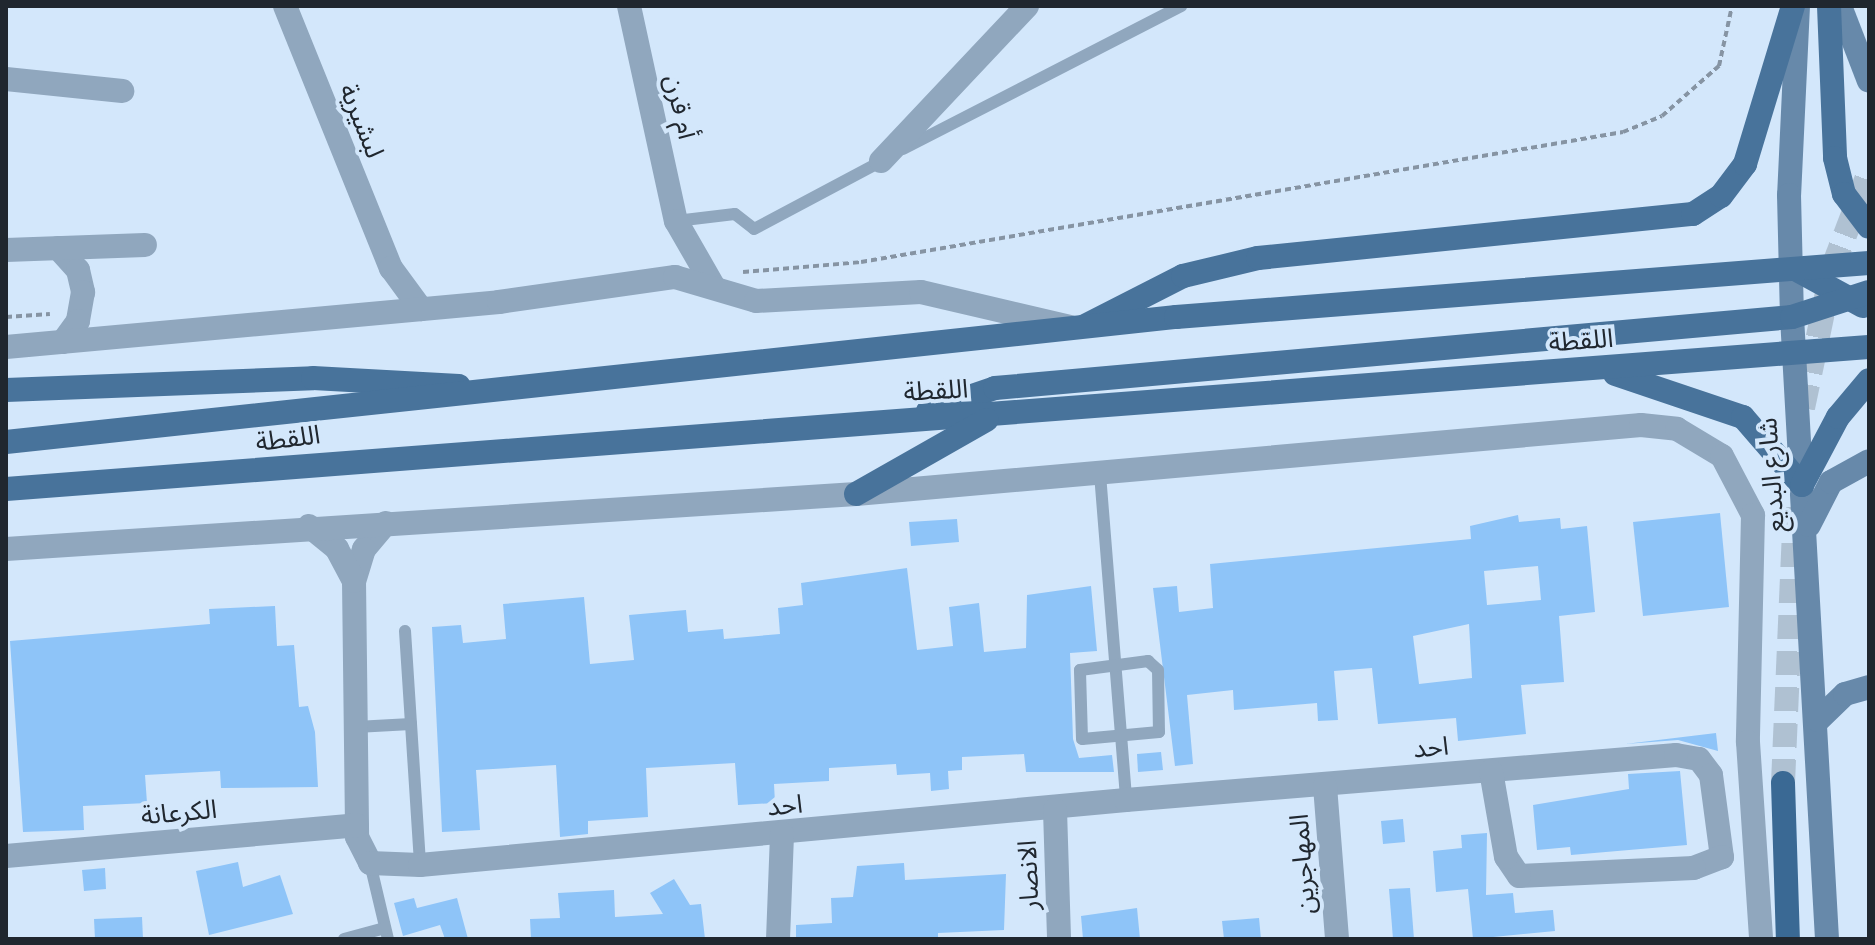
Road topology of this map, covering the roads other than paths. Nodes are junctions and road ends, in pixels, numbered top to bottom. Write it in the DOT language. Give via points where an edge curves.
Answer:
graph roads {
  1 [pos="285,6"];
  2 [pos="629,6"];
  3 [pos="1027,6"];
  4 [pos="1181,6"];
  5 [pos="1796,6"];
  6 [pos="1829,6"];
  7 [pos="1840,6"];
  8 [pos="6,79"];
  9 [pos="1869,81"];
  10 [pos="122,91"];
  11 [pos="881,161"];
  12 [pos="676,221"];
  13 [pos="1869,227"];
  14 [pos="145,245"];
  15 [pos="58,248"];
  16 [pos="101,248"];
  17 [pos="6,250"];
  18 [pos="386,256"];
  19 [pos="1869,263"];
  20 [pos="1791,267"];
  21 [pos="642,281"];
  22 [pos="87,292"];
  23 [pos="718,292"];
  24 [pos="1865,301"];
  25 [pos="421,309"];
  26 [pos="371,314"];
  27 [pos="1792,317"];
  28 [pos="1080,329"];
  29 [pos="116,337"];
  30 [pos="63,342"];
  31 [pos="6,347"];
  32 [pos="1869,347"];
  33 [pos="1793,353"];
  34 [pos="1589,368"];
  35 [pos="1869,380"];
  36 [pos="6,390"];
  37 [pos="509,390"];
  38 [pos="993,416"];
  39 [pos="899,421"];
  40 [pos="6,442"];
  41 [pos="1869,461"];
  42 [pos="1100,474"];
  43 [pos="1802,485"];
  44 [pos="6,489"];
  45 [pos="856,494"];
  46 [pos="386,523"];
  47 [pos="309,526"];
  48 [pos="1805,539"];
  49 [pos="6,549"];
  50 [pos="354,581"];
  51 [pos="405,631"];
  52 [pos="1116,665"];
  53 [pos="1869,687"];
  54 [pos="1818,720"];
  55 [pos="411,724"];
  56 [pos="356,727"];
  57 [pos="1122,739"];
  58 [pos="1491,771"];
  59 [pos="1783,783"];
  60 [pos="1325,786"];
  61 [pos="1126,800"];
  62 [pos="1055,810"];
  63 [pos="357,825"];
  64 [pos="782,834"];
  65 [pos="6,856"];
  66 [pos="370,863"];
  67 [pos="420,865"];
  68 [pos="386,934"];
  69 [pos="344,939"];
  70 [pos="778,939"];
  71 [pos="1059,939"];
  72 [pos="1337,939"];
  73 [pos="1761,939"];
  74 [pos="1788,939"];
  75 [pos="1827,939"];
  1 -- 18 [label="street, لبشيرية"];
  2 -- 12 [label="street, أم قرن"];
  3 -- 11 [label="street"];
  4 -- 11 [label="lane" via="1001,92"];
  5 -- 20 [label="main road, شارع البديع"];
  5 -- 28 [label="main road" via="1745,164 1721,196 1693,214 1258,258 1159,286"];
  6 -- 13 [label="main road" via="1835,158 1844,194"];
  7 -- 9 [label="main road"];
  8 -- 10 [label="street"];
  11 -- 12 [label="lane" via="754,229 735,214"];
  12 -- 21 [label="street, أم قرن" via="672,250"];
  12 -- 23 [label="street, أم قرن"];
  14 -- 16 [label="street"];
  15 -- 16 [label="street"];
  15 -- 17 [label="street"];
  15 -- 22 [label="street" via="78,270"];
  16 -- 22 [label="street"];
  18 -- 25 [label="street, لبشيرية"];
  18 -- 26 [label="street"];
  19 -- 20 [label="main road, اللقطة"];
  20 -- 24 [label="main road"];
  20 -- 27 [label="main road, شارع البديع"];
  20 -- 28 [label="main road, اللقطة"];
  21 -- 23 [label="street, اللقطة" via="690,279"];
  21 -- 25 [label="street, اللقطة"];
  22 -- 29 [label="street" via="96,314"];
  22 -- 30 [label="street" via="78,321"];
  23 -- 28 [label="street, اللقطة" via="771,301 921,292"];
  24 -- 27 [label="main road"];
  25 -- 26 [label="street, اللقطة"];
  26 -- 29 [label="street, اللقطة"];
  27 -- 33 [label="main road, شارع البديع"];
  27 -- 39 [label="main road" via="995,388"];
  28 -- 37 [label="main road, اللقطة"];
  29 -- 30 [label="street, اللقطة"];
  30 -- 31 [label="street, اللقطة"];
  32 -- 33 [label="main road, اللقطة"];
  33 -- 34 [label="main road, اللقطة"];
  33 -- 43 [label="main road, شارع البديع"];
  34 -- 38 [label="main road, اللقطة"];
  34 -- 43 [label="main road" via="1701,397 1743,417"];
  35 -- 43 [label="main road" via="1838,417"];
  36 -- 37 [label="main road" via="313,378"];
  37 -- 40 [label="main road, اللقطة"];
  38 -- 39 [label="main road, اللقطة"];
  38 -- 45 [label="main road"];
  39 -- 44 [label="main road, اللقطة"];
  41 -- 48 [label="main road" via="1831,482"];
  42 -- 45 [label="street"];
  42 -- 52 [label="lane"];
  42 -- 73 [label="street, شارع البديع" via="1641,425 1677,429 1717,451 1742,484 1753,515 1748,742"];
  43 -- 48 [label="main road, شارع البديع"];
  45 -- 46 [label="street"];
  46 -- 47 [label="street"];
  46 -- 50 [label="street" via="364,549"];
  47 -- 49 [label="street"];
  47 -- 50 [label="street" via="337,549"];
  48 -- 54 [label="main road, شارع البديع"];
  50 -- 56 [label="street"];
  51 -- 55 [label="lane"];
  52 -- 57 [label="lane"];
  52 -- 57 [label="lane" via="1148,661 1158,670 1159,732"];
  52 -- 57 [label="lane" via="1077,674 1079,733 1085,741"];
  53 -- 54 [label="main road" via="1845,694"];
  54 -- 75 [label="main road, شارع البديع"];
  55 -- 56 [label="lane"];
  55 -- 67 [label="lane"];
  56 -- 63 [label="street"];
  57 -- 61 [label="lane"];
  58 -- 58 [label="street, احد" via="1699,759 1720,803 1722,857 1694,868 1519,876 1508,865"];
  58 -- 60 [label="street, احد"];
  59 -- 74 [label="highway"];
  60 -- 61 [label="street, احد"];
  60 -- 72 [label="street, المهاجرين"];
  61 -- 62 [label="street, احد"];
  62 -- 64 [label="street, احد"];
  62 -- 71 [label="street, الانصار"];
  63 -- 65 [label="street, الكرعانة"];
  63 -- 66 [label="street" via="358,847"];
  64 -- 67 [label="street, احد"];
  64 -- 70 [label="street"];
  66 -- 67 [label="street, احد"];
  66 -- 68 [label="lane"];
  68 -- 69 [label="lane"];
}
